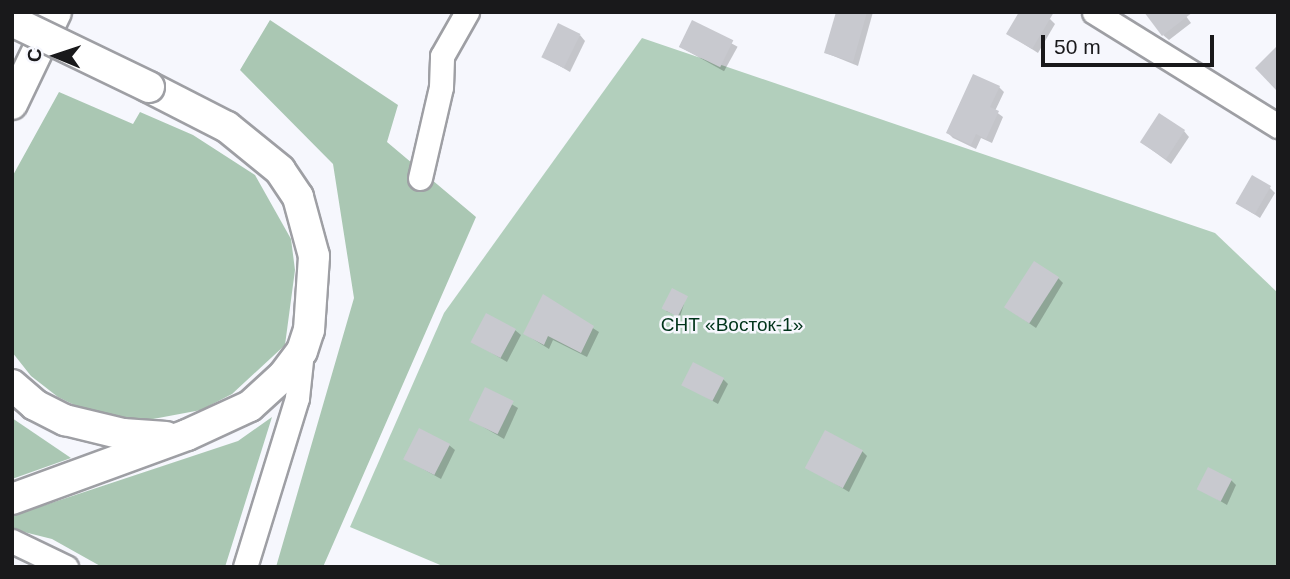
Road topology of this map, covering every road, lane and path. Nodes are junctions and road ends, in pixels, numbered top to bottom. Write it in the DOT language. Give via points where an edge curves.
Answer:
graph roads {
  1 [pos="56,12"];
  2 [pos="467,12"];
  3 [pos="1094,12"];
  4 [pos="12,22"];
  5 [pos="18,93"];
  6 [pos="12,110"];
  7 [pos="1278,126"];
  8 [pos="420,178"];
  9 [pos="302,351"];
  10 [pos="12,385"];
  11 [pos="187,435"];
  12 [pos="12,499"];
  13 [pos="12,541"];
  14 [pos="66,567"];
  15 [pos="245,567"];
  1 -- 5 [label="main road"];
  2 -- 8 [label="street" via="442,56 441,87"];
  3 -- 7 [label="street"];
  4 -- 9 [label="main road, bridge" via="149,87 258,148 280,170 298,197 310,237 315,282"];
  5 -- 6 [label="main road"];
  9 -- 11 [label="main road" via="250,406"];
  9 -- 15 [label="street" via="297,398"];
  10 -- 11 [label="main road" via="36,405 87,427 148,437"];
  11 -- 12 [label="main road"];
  13 -- 14 [label="street"];
}
